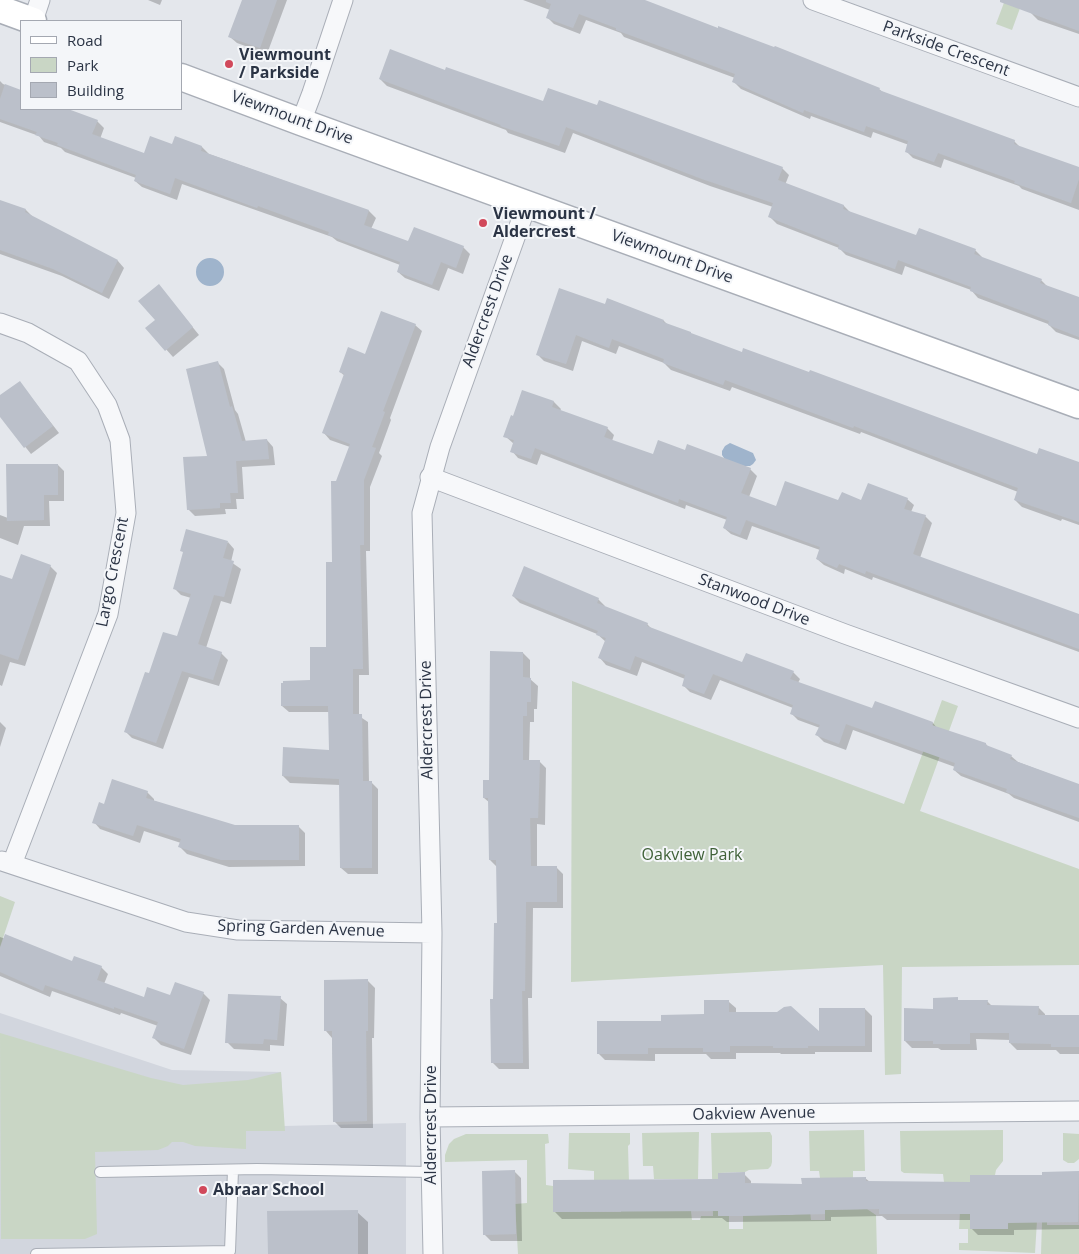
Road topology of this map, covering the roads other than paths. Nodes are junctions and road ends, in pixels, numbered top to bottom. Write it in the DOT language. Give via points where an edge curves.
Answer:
graph roads {
  1 [pos="40,0"];
  2 [pos="343,0"];
  3 [pos="812,0"];
  4 [pos="0,9"];
  5 [pos="30,20"];
  6 [pos="33,20"];
  7 [pos="182,77"];
  8 [pos="1079,98"];
  9 [pos="301,122"];
  10 [pos="527,204"];
  11 [pos="0,323"];
  12 [pos="1079,405"];
  13 [pos="430,477"];
  14 [pos="1079,718"];
  15 [pos="6,862"];
  16 [pos="432,933"];
  17 [pos="1079,1112"];
  18 [pos="430,1117"];
  19 [pos="233,1170"];
  20 [pos="100,1172"];
  21 [pos="431,1172"];
  22 [pos="36,1254"];
  23 [pos="433,1254"];
  1 -- 6 [label="street"];
  2 -- 9 [label="street"];
  3 -- 8 [label="street, Parkside Crescent"];
  4 -- 5 [label="street"];
  7 -- 9 [label="street, Viewmount Drive"];
  9 -- 10 [label="street, Viewmount Drive"];
  10 -- 12 [label="street, Viewmount Drive"];
  10 -- 13 [label="street, Aldercrest Drive"];
  11 -- 15 [label="street, Largo Crescent" via="28,333 78,360 107,405 120,440 126,513 108,614"];
  13 -- 14 [label="street, Stanwood Drive" via="844,634"];
  13 -- 16 [label="street, Aldercrest Drive" via="422,513"];
  15 -- 16 [label="street, Spring Garden Avenue" via="186,922 238,930"];
  16 -- 18 [label="street, Aldercrest Drive"];
  17 -- 18 [label="street, Oakview Avenue"];
  18 -- 21 [label="street, Aldercrest Drive"];
  19 -- 20 [label="lane"];
  19 -- 21 [label="lane"];
  19 -- 22 [label="lane" via="230,1251"];
  21 -- 23 [label="street, Aldercrest Drive"];
}
